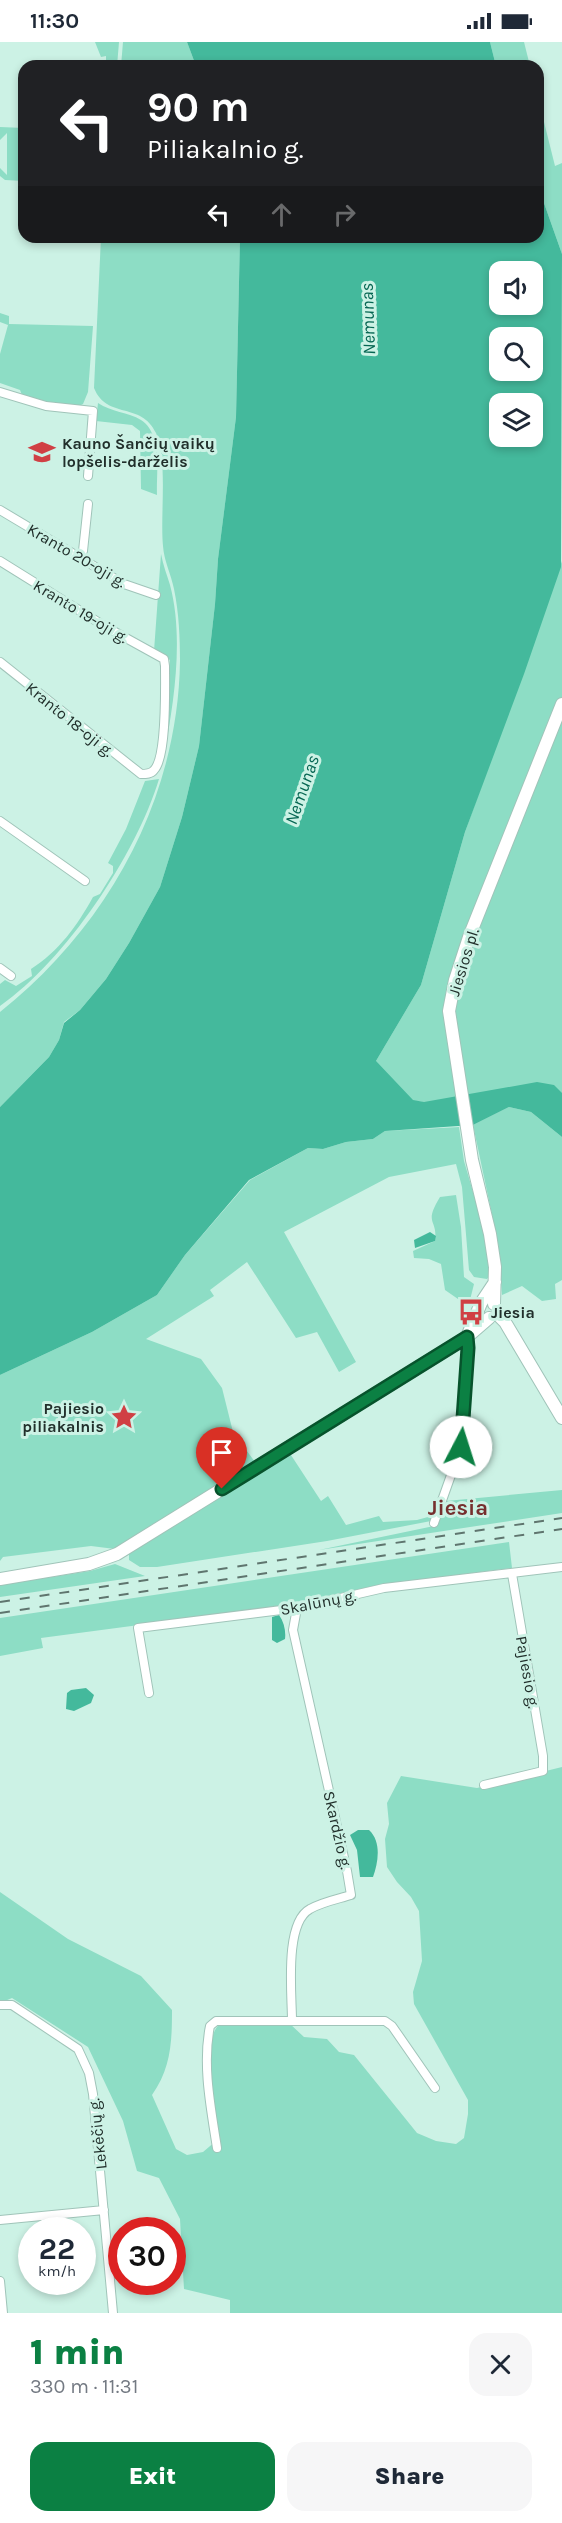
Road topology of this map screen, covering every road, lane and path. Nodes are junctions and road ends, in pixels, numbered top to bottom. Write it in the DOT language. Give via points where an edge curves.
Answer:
graph roads {
  1 [pos="0,392"];
  2 [pos="88,476"];
  3 [pos="88,504"];
  4 [pos="0,510"];
  5 [pos="80,558"];
  6 [pos="0,561"];
  7 [pos="156,595"];
  8 [pos="0,662"];
  9 [pos="562,704"];
  10 [pos="141,774"];
  11 [pos="0,821"];
  12 [pos="85,880"];
  13 [pos="0,968"];
  14 [pos="10,976"];
  15 [pos="495,1282"];
  16 [pos="494,1317"];
  17 [pos="467,1337"];
  18 [pos="562,1418"];
  19 [pos="434,1523"];
  20 [pos="562,1567"];
  21 [pos="512,1574"];
  22 [pos="0,1579"];
  23 [pos="297,1608"];
  24 [pos="149,1693"];
  25 [pos="484,1785"];
  26 [pos="0,2005"];
  27 [pos="292,2021"];
  28 [pos="435,2088"];
  29 [pos="217,2148"];
  30 [pos="104,2210"];
  31 [pos="0,2220"];
  32 [pos="0,2281"];
  33 [pos="3,2313"];
  34 [pos="113,2313"];
  1 -- 2 [label="street" via="46,406 93,411"];
  3 -- 5 [label="street"];
  4 -- 5 [label="street, Kranto 20-oji g."];
  5 -- 7 [label="street, Kranto 20-oji g." via="124,584"];
  6 -- 10 [label="street, Kranto 19-oji g." via="164,659 159,764 152,772"];
  8 -- 10 [label="street, Kranto 18-oji g."];
  9 -- 15 [label="main road, Jiesios pl." via="459,965 449,1011 468,1134 490,1234"];
  11 -- 12 [label="street"];
  13 -- 14 [label="street"];
  15 -- 16 [label="main road, Jiesios pl." via="494,1304 500,1308"];
  15 -- 17 [label="main road"];
  16 -- 17 [label="main road"];
  16 -- 18 [label="main road" via="505,1322"];
  17 -- 19 [label="street" via="461,1447"];
  17 -- 22 [label="main road" via="117,1554 89,1564"];
  20 -- 21 [label="street, Skalūnų g."];
  21 -- 23 [label="street, Skalūnų g." via="384,1588"];
  21 -- 25 [label="street, Pajiesio g." via="543,1771"];
  23 -- 24 [label="street, Skalūnų g." via="138,1628"];
  23 -- 27 [label="street, Skardžio g." via="293,1630 351,1895 309,1909 296,1926"];
  26 -- 30 [label="street, Lekėčių g." via="12,2005 55,2031 78,2049 85,2060 93,2094"];
  27 -- 28 [label="street" via="385,2021"];
  27 -- 29 [label="street" via="216,2021 210,2026 210,2103"];
  30 -- 31 [label="street"];
  30 -- 34 [label="street, Lekėčių g."];
  32 -- 33 [label="street"];
}
